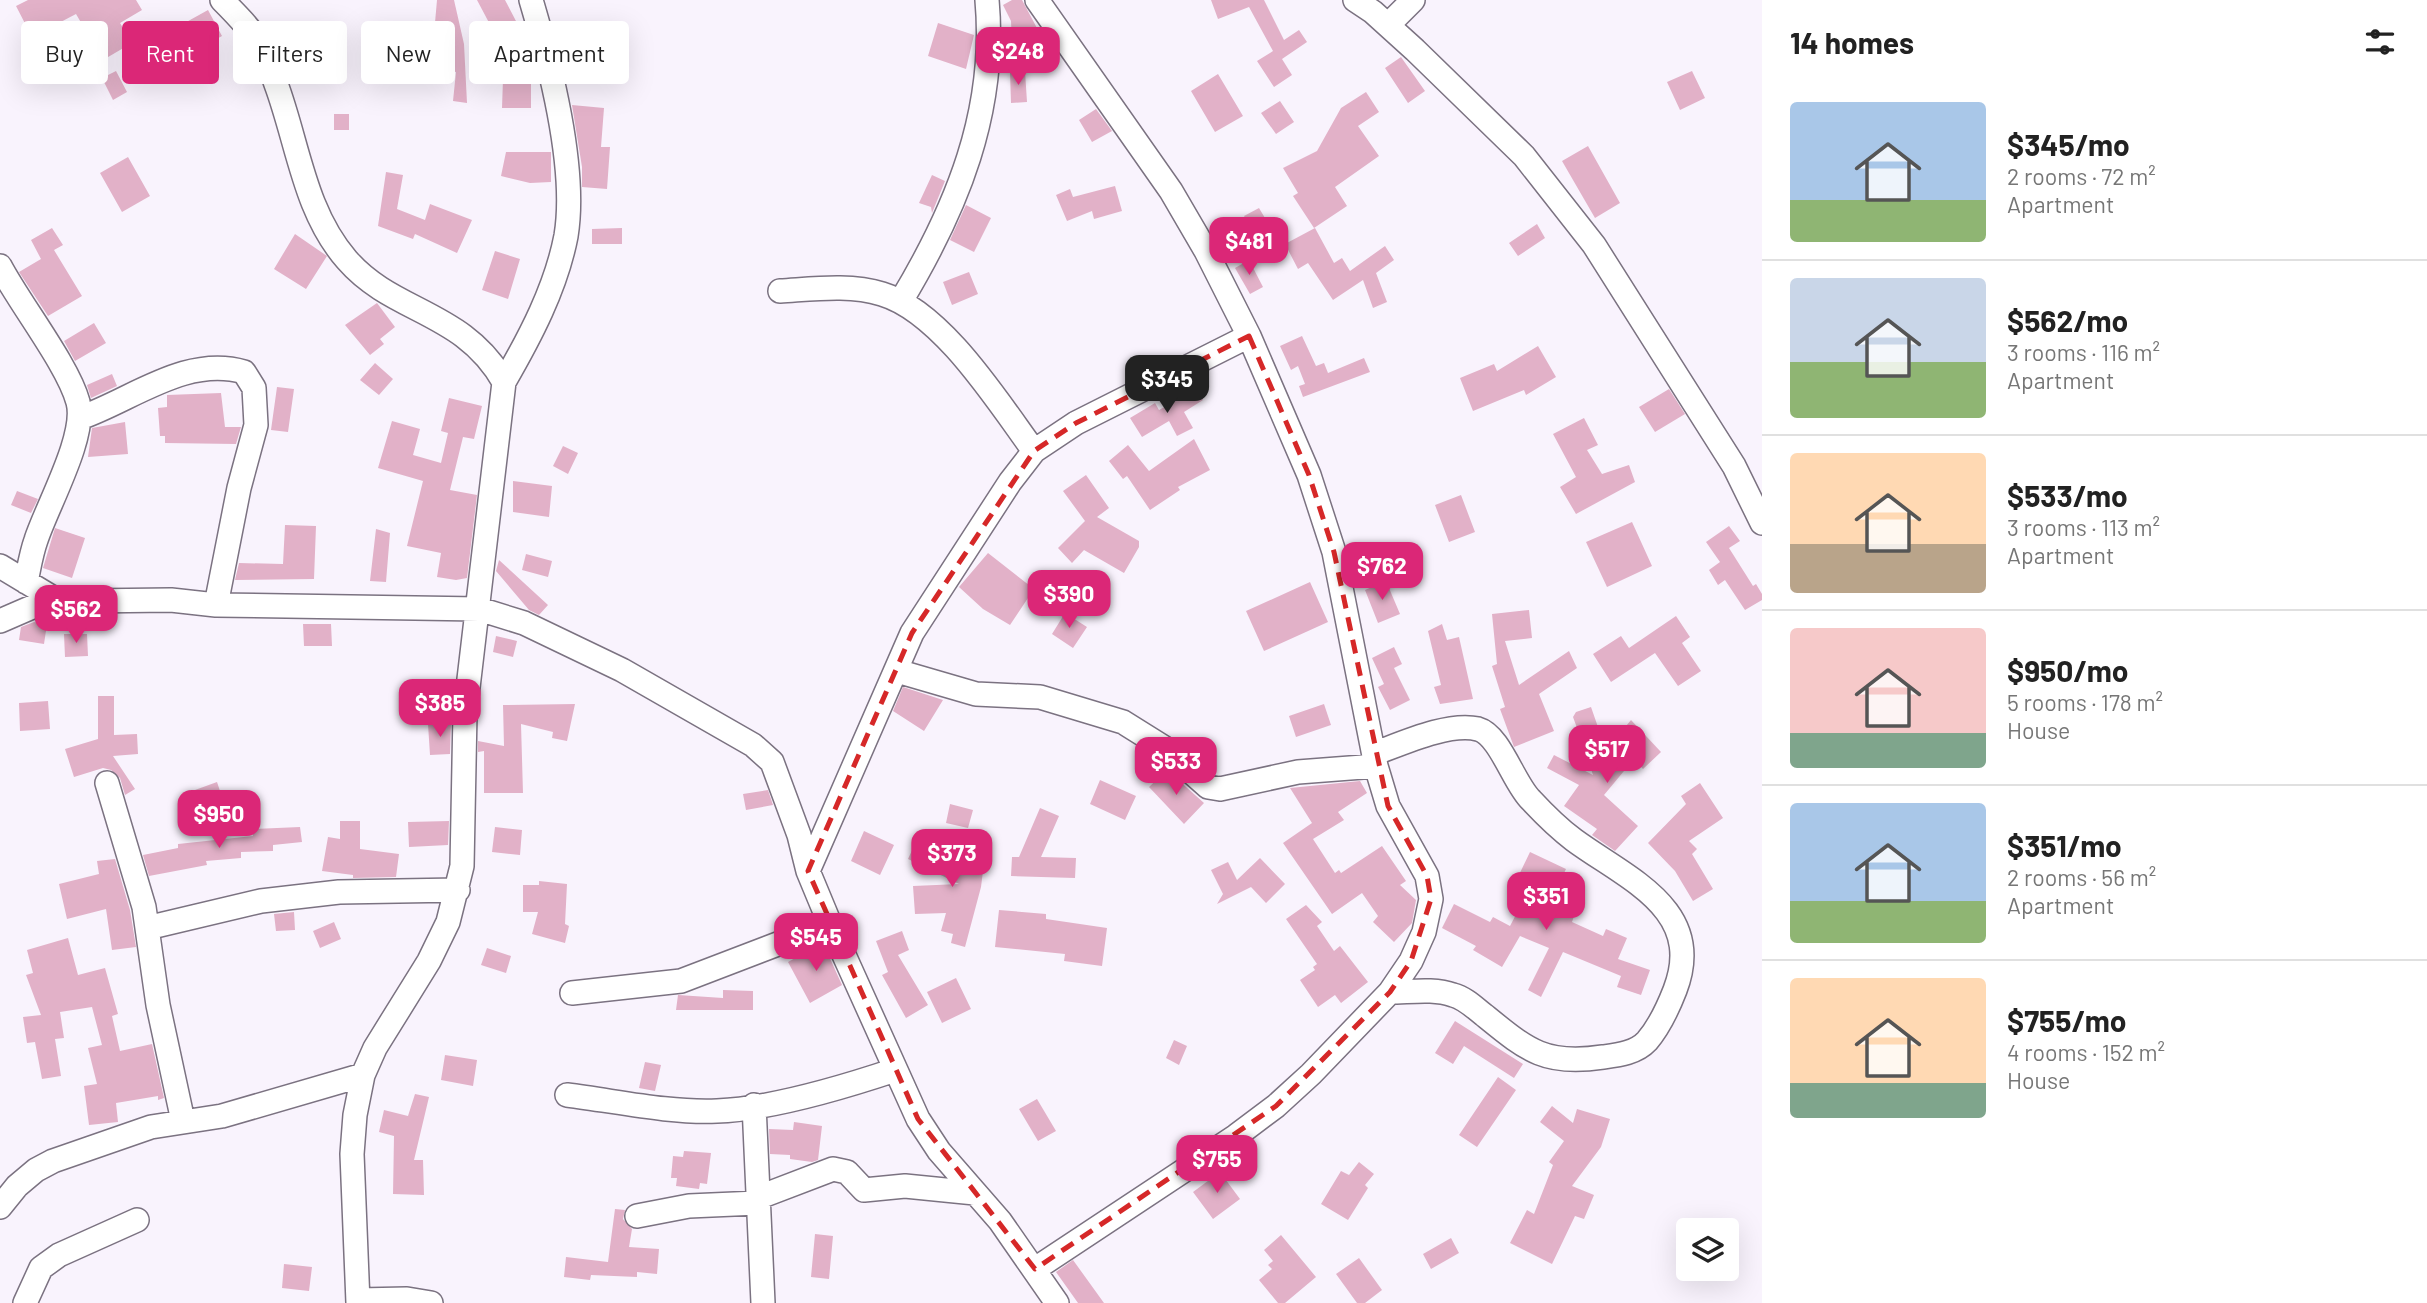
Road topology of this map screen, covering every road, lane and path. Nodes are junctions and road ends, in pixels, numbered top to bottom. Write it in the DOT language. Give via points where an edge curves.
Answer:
graph roads {
  1 [pos="222,0"];
  2 [pos="531,0"];
  3 [pos="987,0"];
  4 [pos="1037,0"];
  5 [pos="1354,0"];
  6 [pos="1413,0"];
  7 [pos="1388,25"];
  8 [pos="0,266"];
  9 [pos="780,291"];
  10 [pos="901,301"];
  11 [pos="1249,336"];
  12 [pos="503,382"];
  13 [pos="80,418"];
  14 [pos="1034,451"];
  15 [pos="1762,523"];
  16 [pos="0,566"];
  17 [pos="26,582"];
  18 [pos="53,598"];
  19 [pos="215,605"];
  20 [pos="479,609"];
  21 [pos="0,621"];
  22 [pos="897,671"];
  23 [pos="1376,759"];
  24 [pos="107,783"];
  25 [pos="808,871"];
  26 [pos="458,890"];
  27 [pos="830,924"];
  28 [pos="147,928"];
  29 [pos="1390,992"];
  30 [pos="572,993"];
  31 [pos="895,1070"];
  32 [pos="363,1075"];
  33 [pos="567,1095"];
  34 [pos="754,1105"];
  35 [pos="183,1121"];
  36 [pos="975,1193"];
  37 [pos="757,1200"];
  38 [pos="0,1207"];
  39 [pos="637,1216"];
  40 [pos="137,1220"];
  41 [pos="1035,1269"];
  42 [pos="358,1301"];
  43 [pos="25,1303"];
  44 [pos="431,1303"];
  45 [pos="763,1303"];
  46 [pos="1057,1303"];
  1 -- 12 [label="street" via="261,46 315,210 347,261 475,344"];
  2 -- 12 [label="street" via="556,109 569,204 553,281"];
  3 -- 10 [label="street" via="988,84 971,153 940,231"];
  4 -- 11 [label="street" via="1171,191"];
  5 -- 7 [label="street"];
  6 -- 7 [label="street"];
  7 -- 15 [label="street" via="1524,156 1594,245 1734,466"];
  8 -- 13 [label="street" via="74,390"];
  9 -- 10 [label="street" via="845,288"];
  10 -- 14 [label="street" via="950,342"];
  11 -- 14 [label="street" via="1076,423"];
  11 -- 23 [label="street" via="1309,475 1334,552"];
  12 -- 20 [label="street"];
  13 -- 17 [label="street" via="35,541"];
  13 -- 19 [label="street" via="196,369 225,367 243,372 254,388 256,425"];
  14 -- 22 [label="street" via="912,633"];
  16 -- 17 [label="street"];
  17 -- 18 [label="street"];
  18 -- 19 [label="street"];
  18 -- 21 [label="street"];
  19 -- 20 [label="street"];
  20 -- 25 [label="street" via="524,623 622,670 753,745 772,762"];
  20 -- 26 [label="street" via="465,713 465,843"];
  22 -- 23 [label="street" via="976,694 1040,697 1123,722 1163,747 1208,787 1220,789"];
  22 -- 25 [label="street"];
  23 -- 29 [label="street" via="1388,806 1427,876 1431,899 1424,932"];
  23 -- 29 [label="street" via="1426,735 1479,729 1493,739 1527,797 1573,839 1640,884 1681,936 1679,978 1665,1013 1646,1043 1630,1052 1588,1059 1547,1058 1453,994"];
  24 -- 28 [label="street"];
  25 -- 27 [label="street"];
  26 -- 28 [label="street" via="339,892 261,901"];
  26 -- 32 [label="street" via="429,961"];
  27 -- 30 [label="street" via="681,981"];
  27 -- 31 [label="street"];
  28 -- 35 [label="street"];
  29 -- 41 [label="street" via="1276,1106"];
  31 -- 34 [label="street" via="844,1087"];
  31 -- 36 [label="street" via="918,1119"];
  32 -- 35 [label="street" via="233,1113"];
  32 -- 42 [label="street" via="352,1154"];
  33 -- 34 [label="street" via="692,1111"];
  34 -- 37 [label="street"];
  35 -- 38 [label="street" via="53,1161 17,1186"];
  36 -- 37 [label="street" via="905,1186 864,1190 847,1172 833,1169"];
  36 -- 41 [label="street"];
  37 -- 39 [label="street"];
  37 -- 45 [label="street"];
  40 -- 43 [label="street" via="59,1255 41,1268"];
  41 -- 46 [label="street"];
  42 -- 44 [label="street"];
}
